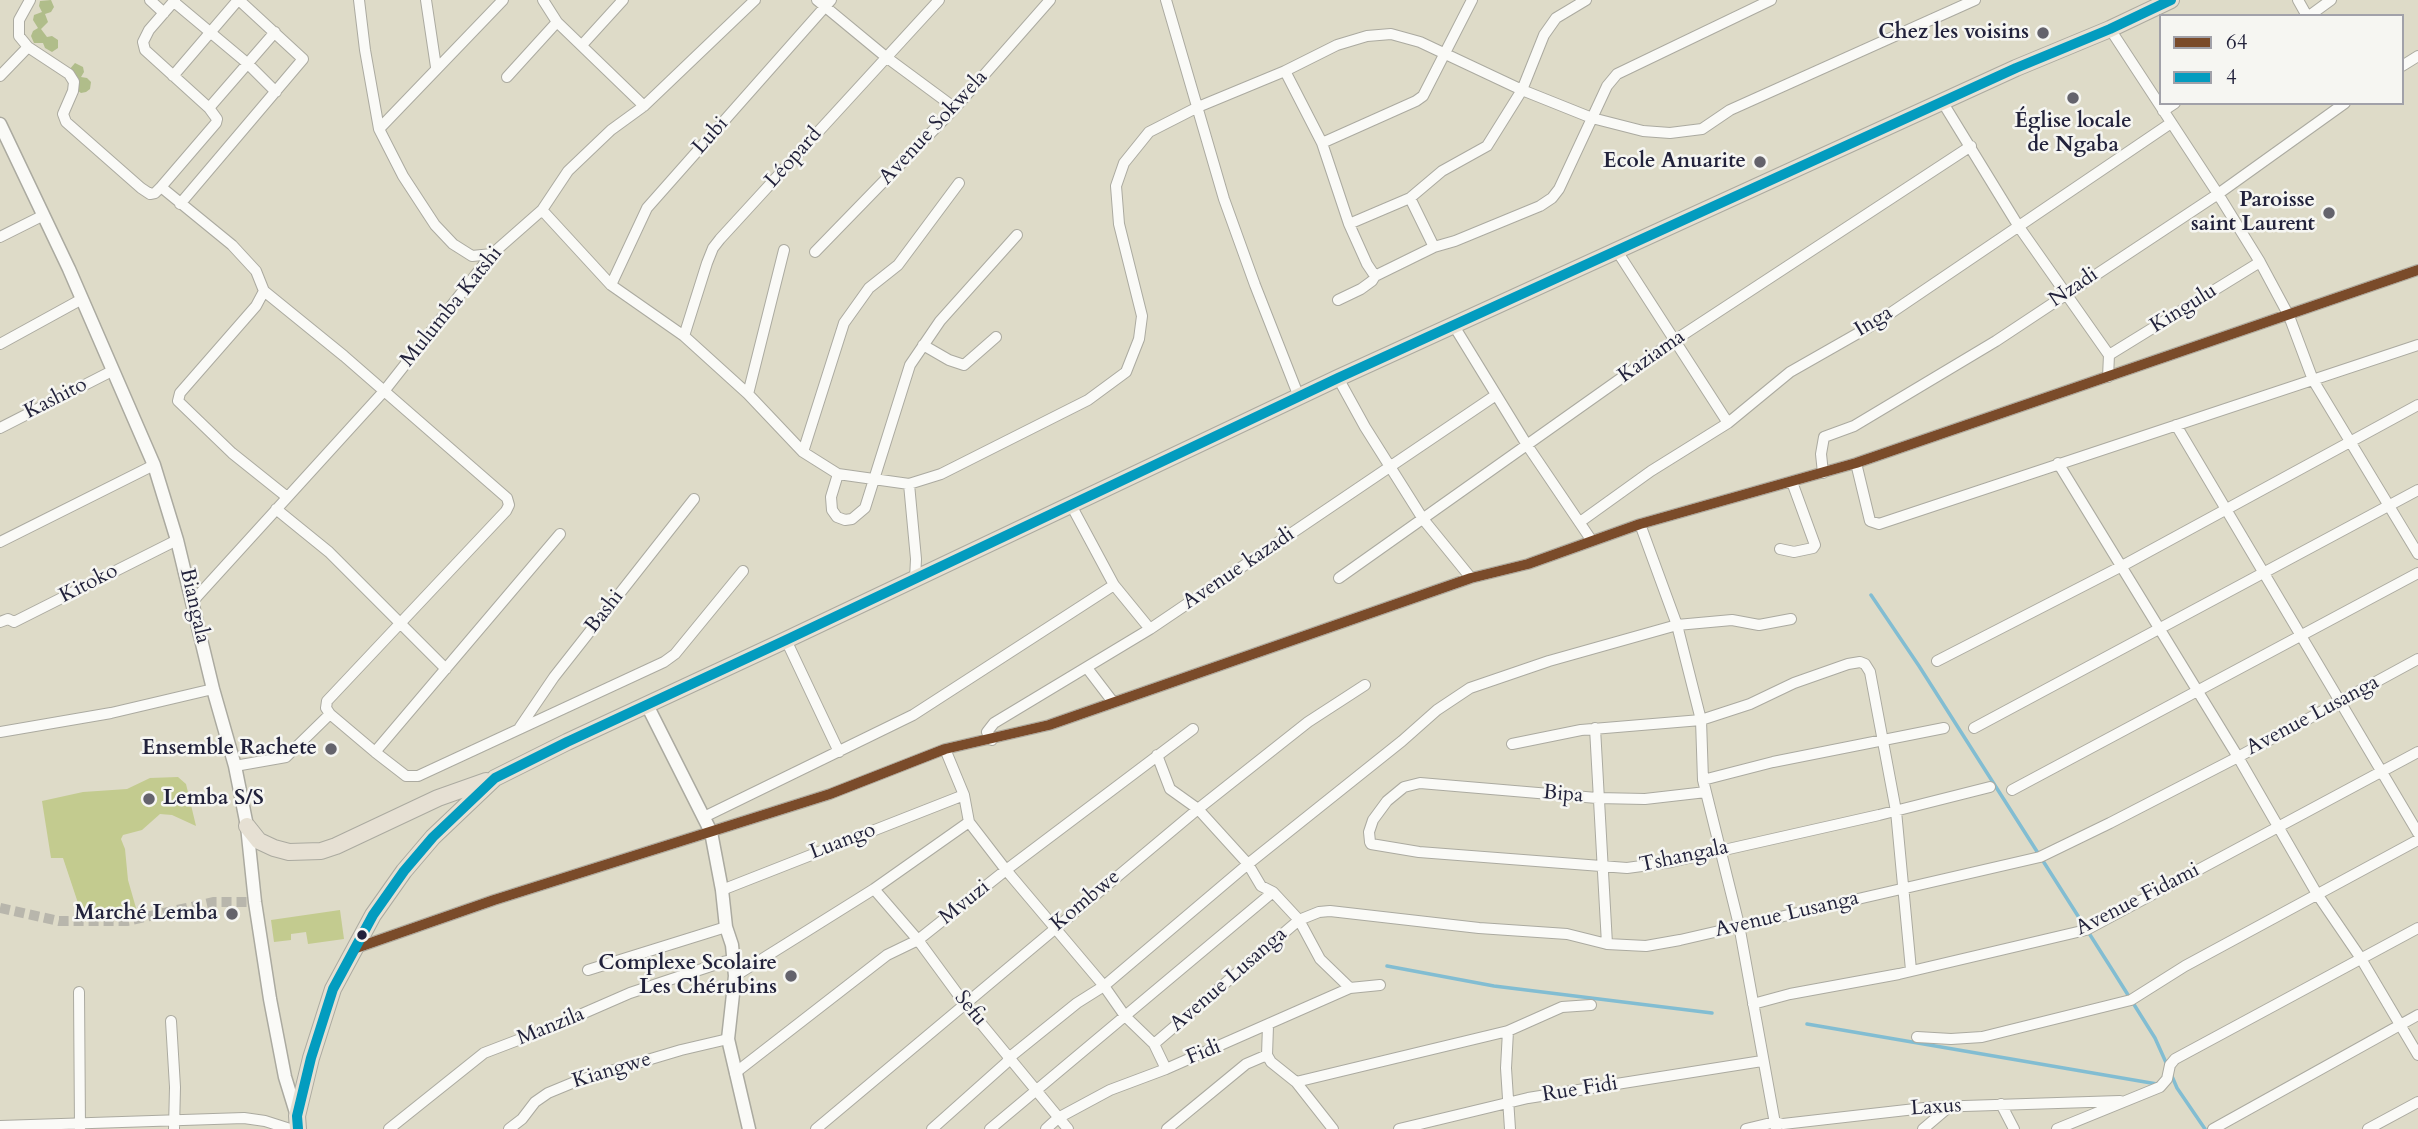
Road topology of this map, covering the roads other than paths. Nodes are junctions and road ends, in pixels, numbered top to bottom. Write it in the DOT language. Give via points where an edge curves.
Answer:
graph roads {
  1 [pos="30,0"];
  2 [pos="150,0"];
  3 [pos="239,0"];
  4 [pos="359,0"];
  5 [pos="426,0"];
  6 [pos="503,0"];
  7 [pos="543,0"];
  8 [pos="623,0"];
  9 [pos="755,0"];
  10 [pos="939,0"];
  11 [pos="1050,0"];
  12 [pos="1166,0"];
  13 [pos="1472,0"];
  14 [pos="1586,0"];
  15 [pos="1771,0"];
  16 [pos="1975,0"];
  17 [pos="2171,0"];
  18 [pos="2331,0"];
  19 [pos="174,1"];
  20 [pos="824,2"];
  21 [pos="164,13"];
  22 [pos="2311,14"];
  23 [pos="557,22"];
  24 [pos="2110,29"];
  25 [pos="211,32"];
  26 [pos="275,32"];
  27 [pos="582,45"];
  28 [pos="28,47"];
  29 [pos="1446,54"];
  30 [pos="886,57"];
  31 [pos="247,63"];
  32 [pos="436,67"];
  33 [pos="1285,71"];
  34 [pos="0,76"];
  35 [pos="173,76"];
  36 [pos="508,77"];
  37 [pos="1522,90"];
  38 [pos="276,92"];
  39 [pos="1943,103"];
  40 [pos="2159,105"];
  41 [pos="2159,105"];
  42 [pos="2172,105"];
  43 [pos="2342,105"];
  44 [pos="644,106"];
  45 [pos="1198,107"];
  46 [pos="209,108"];
  47 [pos="955,108"];
  48 [pos="2163,111"];
  49 [pos="1592,118"];
  50 [pos="2171,123"];
  51 [pos="0,124"];
  52 [pos="379,129"];
  53 [pos="1322,143"];
  54 [pos="1971,146"];
  55 [pos="959,183"];
  56 [pos="161,187"];
  57 [pos="2218,194"];
  58 [pos="1410,198"];
  59 [pos="180,204"];
  60 [pos="541,209"];
  61 [pos="42,216"];
  62 [pos="1349,225"];
  63 [pos="2019,227"];
  64 [pos="1017,235"];
  65 [pos="0,237"];
  66 [pos="1434,247"];
  67 [pos="784,250"];
  68 [pos="1617,251"];
  69 [pos="815,252"];
  70 [pos="492,254"];
  71 [pos="2260,262"];
  72 [pos="2418,270"];
  73 [pos="1375,276"];
  74 [pos="611,285"];
  75 [pos="264,291"];
  76 [pos="2064,294"];
  77 [pos="82,299"];
  78 [pos="1338,300"];
  79 [pos="2289,316"];
  80 [pos="1454,326"];
  81 [pos="684,336"];
  82 [pos="996,337"];
  83 [pos="1675,340"];
  84 [pos="0,344"];
  85 [pos="923,345"];
  86 [pos="2418,345"];
  87 [pos="2109,355"];
  88 [pos="112,371"];
  89 [pos="2108,377"];
  90 [pos="1338,378"];
  91 [pos="2313,380"];
  92 [pos="385,390"];
  93 [pos="748,394"];
  94 [pos="1496,395"];
  95 [pos="1299,397"];
  96 [pos="2418,405"];
  97 [pos="1728,423"];
  98 [pos="2176,425"];
  99 [pos="0,428"];
  100 [pos="2348,442"];
  101 [pos="1527,445"];
  102 [pos="803,452"];
  103 [pos="1856,463"];
  104 [pos="2058,463"];
  105 [pos="154,465"];
  106 [pos="1390,468"];
  107 [pos="1824,473"];
  108 [pos="838,474"];
  109 [pos="876,478"];
  110 [pos="1792,482"];
  111 [pos="909,484"];
  112 [pos="2418,490"];
  113 [pos="286,497"];
  114 [pos="694,499"];
  115 [pos="2388,504"];
  116 [pos="1072,505"];
  117 [pos="276,509"];
  118 [pos="2225,509"];
  119 [pos="1423,519"];
  120 [pos="1580,522"];
  121 [pos="1640,524"];
  122 [pos="560,534"];
  123 [pos="177,540"];
  124 [pos="1592,541"];
  125 [pos="0,542"];
  126 [pos="1780,549"];
  127 [pos="2418,554"];
  128 [pos="2122,566"];
  129 [pos="743,571"];
  130 [pos="2418,573"];
  131 [pos="2263,574"];
  132 [pos="1339,578"];
  133 [pos="1471,578"];
  134 [pos="915,579"];
  135 [pos="1114,585"];
  136 [pos="193,601"];
  137 [pos="1791,619"];
  138 [pos="0,622"];
  139 [pos="401,625"];
  140 [pos="1677,625"];
  141 [pos="1150,629"];
  142 [pos="2160,630"];
  143 [pos="2300,637"];
  144 [pos="786,640"];
  145 [pos="2418,659"];
  146 [pos="1937,661"];
  147 [pos="1087,667"];
  148 [pos="446,669"];
  149 [pos="1365,685"];
  150 [pos="213,689"];
  151 [pos="2197,692"];
  152 [pos="1113,702"];
  153 [pos="2342,702"];
  154 [pos="647,705"];
  155 [pos="330,714"];
  156 [pos="1701,720"];
  157 [pos="520,727"];
  158 [pos="1595,728"];
  159 [pos="1944,728"];
  160 [pos="1975,728"];
  161 [pos="1193,729"];
  162 [pos="0,732"];
  163 [pos="992,740"];
  164 [pos="1882,740"];
  165 [pos="1512,744"];
  166 [pos="945,749"];
  167 [pos="375,752"];
  168 [pos="839,752"];
  169 [pos="2418,752"];
  170 [pos="1157,754"];
  171 [pos="2238,757"];
  172 [pos="235,766"];
  173 [pos="2380,772"];
  174 [pos="495,778"];
  175 [pos="1703,779"];
  176 [pos="1990,787"];
  177 [pos="2012,790"];
  178 [pos="1706,792"];
  179 [pos="964,795"];
  180 [pos="1597,798"];
  181 [pos="1198,809"];
  182 [pos="1896,811"];
  183 [pos="705,817"];
  184 [pos="969,822"];
  185 [pos="247,826"];
  186 [pos="2279,827"];
  187 [pos="711,832"];
  188 [pos="2418,833"];
  189 [pos="2418,840"];
  190 [pos="1371,844"];
  191 [pos="1719,850"];
  192 [pos="1248,864"];
  193 [pos="1604,867"];
  194 [pos="1006,870"];
  195 [pos="1905,887"];
  196 [pos="874,889"];
  197 [pos="722,890"];
  198 [pos="1273,892"];
  199 [pos="2316,894"];
  200 [pos="1299,920"];
  201 [pos="1739,925"];
  202 [pos="726,927"];
  203 [pos="1054,927"];
  204 [pos="2418,928"];
  205 [pos="918,940"];
  206 [pos="1607,944"];
  207 [pos="356,948"];
  208 [pos="2360,957"];
  209 [pos="733,960"];
  210 [pos="588,970"];
  211 [pos="1911,970"];
  212 [pos="735,976"];
  213 [pos="1380,985"];
  214 [pos="1104,986"];
  215 [pos="1350,988"];
  216 [pos="79,992"];
  217 [pos="1753,1003"];
  218 [pos="965,1004"];
  219 [pos="1591,1005"];
  220 [pos="2418,1014"];
  221 [pos="1125,1016"];
  222 [pos="171,1021"];
  223 [pos="2400,1025"];
  224 [pos="1268,1026"];
  225 [pos="1508,1031"];
  226 [pos="1916,1037"];
  227 [pos="729,1039"];
  228 [pos="1154,1044"];
  229 [pos="1267,1055"];
  230 [pos="2418,1055"];
  231 [pos="1010,1057"];
  232 [pos="1762,1061"];
  233 [pos="1167,1069"];
  234 [pos="735,1073"];
  235 [pos="1296,1082"];
  236 [pos="1036,1090"];
  237 [pos="2127,1101"];
  238 [pos="1510,1102"];
  239 [pos="2418,1102"];
  240 [pos="2001,1104"];
  241 [pos="1949,1107"];
  242 [pos="1058,1118"];
  243 [pos="523,1124"];
  244 [pos="174,1125"];
  245 [pos="295,1125"];
  246 [pos="0,1126"];
  247 [pos="80,1126"];
  248 [pos="1775,1126"];
  249 [pos="389,1129"];
  250 [pos="509,1129"];
  251 [pos="748,1129"];
  252 [pos="816,1129"];
  253 [pos="932,1129"];
  254 [pos="990,1129"];
  255 [pos="1046,1129"];
  256 [pos="1068,1129"];
  257 [pos="1167,1129"];
  258 [pos="1333,1129"];
  259 [pos="1399,1129"];
  260 [pos="1510,1129"];
  261 [pos="1746,1129"];
  262 [pos="1923,1129"];
  263 [pos="2014,1129"];
  264 [pos="2057,1129"];
  265 [pos="2213,1129"];
  266 [pos="2368,1129"];
  1 -- 28 [label="street" via="19,20 19,36"];
  2 -- 21 [label="street"];
  3 -- 25 [label="street"];
  3 -- 26 [label="street"];
  4 -- 52 [label="street"];
  5 -- 32 [label="street"];
  6 -- 32 [label="street"];
  7 -- 23 [label="street"];
  8 -- 27 [label="street"];
  9 -- 44 [label="street, Mulumba Katshi"];
  10 -- 30 [label="street, Léopard"];
  11 -- 47 [label="street, Avenue Sokwela"];
  12 -- 45 [label="street"];
  13 -- 29 [label="street"];
  14 -- 37 [label="street" via="1556,18 1544,35"];
  15 -- 49 [label="street" via="1617,74"];
  16 -- 49 [label="street" via="1730,110 1702,129 1643,131"];
  17 -- 24 [label="highway"];
  18 -- 22 [label="street"];
  19 -- 21 [label="street"];
  19 -- 25 [label="street"];
  20 -- 30 [label="street"];
  20 -- 74 [label="street, Lubi" via="646,208"];
  21 -- 35 [label="street" via="145,36 145,50"];
  23 -- 27 [label="street"];
  23 -- 36 [label="street"];
  24 -- 39 [label="highway"];
  24 -- 40 [label="street"];
  25 -- 31 [label="street"];
  25 -- 35 [label="street"];
  26 -- 31 [label="street"];
  26 -- 38 [label="street" via="303,59"];
  27 -- 44 [label="street"];
  28 -- 34 [label="street"];
  28 -- 56 [label="street" via="75,82 63,114 66,122 141,188 150,194"];
  29 -- 33 [label="street" via="1391,34 1367,36"];
  29 -- 37 [label="street"];
  29 -- 53 [label="street" via="1428,90 1416,101"];
  30 -- 47 [label="street"];
  30 -- 81 [label="street, Léopard" via="713,247"];
  31 -- 38 [label="street"];
  31 -- 46 [label="street"];
  32 -- 52 [label="street"];
  33 -- 45 [label="street"];
  33 -- 53 [label="street"];
  35 -- 46 [label="street"];
  37 -- 49 [label="street"];
  37 -- 58 [label="street" via="1487,146 1442,172"];
  38 -- 59 [label="street"];
  39 -- 54 [label="street"];
  39 -- 68 [label="highway"];
  41 -- 48 [label="street"];
  42 -- 48 [label="street"];
  43 -- 57 [label="street, Nzadi"];
  44 -- 60 [label="street, Mulumba Katshi" via="568,171"];
  45 -- 95 [label="street" via="1224,199"];
  45 -- 111 [label="street" via="1149,132 1124,163 1116,186 1119,224 1142,316 1126,372 1056,417 941,474"];
  46 -- 56 [label="street" via="216,123"];
  47 -- 69 [label="street, Avenue Sokwela"];
  48 -- 50 [label="street"];
  49 -- 66 [label="street" via="1552,198"];
  50 -- 57 [label="street"];
  50 -- 63 [label="street, Inga"];
  51 -- 61 [label="street, Biangala"];
  52 -- 70 [label="street" via="435,225 472,256"];
  53 -- 62 [label="street"];
  54 -- 63 [label="street"];
  54 -- 83 [label="street, Kaziama"];
  55 -- 102 [label="street" via="898,265 869,288 844,323"];
  56 -- 59 [label="street"];
  57 -- 71 [label="street"];
  57 -- 76 [label="street, Nzadi"];
  58 -- 62 [label="street"];
  58 -- 66 [label="street"];
  59 -- 75 [label="street" via="232,245 256,271"];
  60 -- 70 [label="street, Mulumba Katshi"];
  60 -- 74 [label="street"];
  61 -- 65 [label="street"];
  61 -- 77 [label="street, Biangala"];
  62 -- 73 [label="street"];
  63 -- 76 [label="street"];
  63 -- 97 [label="street, Inga" via="1876,323 1790,372"];
  64 -- 85 [label="street"];
  66 -- 73 [label="street"];
  67 -- 93 [label="street"];
  68 -- 80 [label="highway"];
  68 -- 83 [label="street"];
  70 -- 92 [label="street, Mulumba Katshi"];
  71 -- 79 [label="street"];
  71 -- 87 [label="street, Kingulu"];
  72 -- 79 [label="street"];
  73 -- 78 [label="street"];
  74 -- 81 [label="street"];
  75 -- 92 [label="street"];
  75 -- 113 [label="street" via="177,401"];
  76 -- 87 [label="street"];
  76 -- 107 [label="street, Nzadi" via="1996,341 1854,426 1824,437"];
  77 -- 84 [label="street"];
  77 -- 88 [label="street, Biangala"];
  79 -- 89 [label="street"];
  79 -- 91 [label="street"];
  80 -- 90 [label="highway"];
  80 -- 94 [label="street"];
  81 -- 93 [label="street"];
  82 -- 85 [label="street" via="964,365"];
  83 -- 97 [label="street"];
  83 -- 101 [label="street, Kaziama"];
  85 -- 109 [label="street" via="902,386"];
  86 -- 91 [label="street"];
  87 -- 89 [label="street"];
  88 -- 99 [label="street, Kashito"];
  88 -- 105 [label="street, Biangala"];
  89 -- 103 [label="street"];
  90 -- 95 [label="highway"];
  90 -- 106 [label="street"];
  91 -- 98 [label="street"];
  91 -- 100 [label="street"];
  92 -- 113 [label="street, Mulumba Katshi"];
  92 -- 139 [label="street" via="507,498 509,505"];
  93 -- 102 [label="street"];
  94 -- 101 [label="street"];
  94 -- 106 [label="street, Avenue kazadi"];
  95 -- 116 [label="highway"];
  96 -- 100 [label="street"];
  97 -- 120 [label="street, Inga"];
  98 -- 104 [label="street"];
  98 -- 118 [label="street"];
  100 -- 115 [label="street"];
  100 -- 118 [label="street"];
  101 -- 119 [label="street, Kaziama"];
  101 -- 120 [label="street"];
  102 -- 108 [label="street"];
  103 -- 104 [label="street" via="1870,521 1879,524"];
  103 -- 107 [label="street"];
  104 -- 128 [label="street"];
  105 -- 123 [label="street, Biangala"];
  105 -- 125 [label="street"];
  106 -- 119 [label="street"];
  106 -- 141 [label="street, Avenue kazadi"];
  107 -- 110 [label="street"];
  108 -- 109 [label="street"];
  108 -- 109 [label="street" via="830,504 837,517 845,520 865,508"];
  109 -- 111 [label="street"];
  110 -- 121 [label="street"];
  110 -- 126 [label="street" via="1815,545 1794,552"];
  111 -- 134 [label="street"];
  112 -- 115 [label="street"];
  113 -- 117 [label="street, Mulumba Katshi"];
  114 -- 157 [label="street, Bashi"];
  115 -- 127 [label="street"];
  115 -- 131 [label="street"];
  116 -- 134 [label="highway"];
  116 -- 135 [label="street"];
  117 -- 136 [label="street, Mulumba Katshi"];
  117 -- 139 [label="street" via="329,552"];
  118 -- 128 [label="street"];
  118 -- 131 [label="street"];
  119 -- 132 [label="street, Kaziama"];
  119 -- 133 [label="street"];
  120 -- 124 [label="street"];
  121 -- 124 [label="street"];
  121 -- 140 [label="street"];
  122 -- 148 [label="street"];
  123 -- 136 [label="street, Biangala"];
  123 -- 138 [label="street, Kitoko" via="14,622"];
  124 -- 133 [label="street"];
  128 -- 142 [label="street"];
  128 -- 146 [label="street"];
  129 -- 157 [label="street" via="671,658"];
  130 -- 143 [label="street"];
  131 -- 142 [label="street"];
  131 -- 143 [label="street"];
  133 -- 152 [label="street"];
  134 -- 144 [label="highway"];
  135 -- 141 [label="street"];
  135 -- 168 [label="street" via="913,715"];
  136 -- 150 [label="street, Biangala"];
  137 -- 140 [label="street" via="1759,625 1732,620"];
  139 -- 148 [label="street"];
  139 -- 155 [label="street" via="327,701"];
  140 -- 156 [label="street"];
  140 -- 192 [label="street" via="1470,688"];
  141 -- 147 [label="street, Avenue kazadi"];
  142 -- 151 [label="street"];
  142 -- 160 [label="street"];
  143 -- 151 [label="street"];
  143 -- 153 [label="street"];
  144 -- 154 [label="highway"];
  144 -- 168 [label="street"];
  145 -- 153 [label="street, Avenue Lusanga"];
  147 -- 152 [label="street"];
  147 -- 163 [label="street, Avenue kazadi" via="994,723 987,732"];
  148 -- 167 [label="street"];
  149 -- 181 [label="street, Kombwe" via="1308,722"];
  150 -- 162 [label="street"];
  150 -- 172 [label="street, Biangala"];
  151 -- 171 [label="street"];
  151 -- 177 [label="street"];
  152 -- 163 [label="street"];
  153 -- 171 [label="street, Avenue Lusanga"];
  153 -- 173 [label="street"];
  154 -- 174 [label="highway"];
  154 -- 183 [label="street"];
  155 -- 167 [label="street"];
  155 -- 172 [label="street" via="286,757"];
  156 -- 158 [label="street"];
  156 -- 164 [label="street" via="1860,662 1870,672"];
  156 -- 175 [label="street"];
  157 -- 167 [label="street" via="418,776 406,776"];
  158 -- 165 [label="street"];
  158 -- 180 [label="street"];
  159 -- 164 [label="street"];
  161 -- 170 [label="street, Mvuzi"];
  163 -- 166 [label="street"];
  164 -- 175 [label="street"];
  164 -- 182 [label="street"];
  166 -- 179 [label="street"];
  166 -- 187 [label="street" via="830,794"];
  168 -- 183 [label="street"];
  169 -- 173 [label="street, Avenue Fidami"];
  170 -- 181 [label="street" via="1170,789"];
  170 -- 194 [label="street, Mvuzi"];
  171 -- 186 [label="street"];
  171 -- 195 [label="street, Avenue Lusanga" via="2040,857"];
  172 -- 185 [label="street, Biangala"];
  173 -- 186 [label="street, Avenue Fidami"];
  173 -- 188 [label="street"];
  174 -- 185 [label="highway" via="321,851 274,848 258,841"];
  174 -- 207 [label="highway" via="433,837 404,872"];
  175 -- 178 [label="street"];
  176 -- 182 [label="street, Tshangala"];
  178 -- 180 [label="street, Bipa" via="1645,799"];
  178 -- 191 [label="street"];
  179 -- 184 [label="street"];
  179 -- 197 [label="street, Luango"];
  180 -- 190 [label="street, Bipa" via="1420,783 1404,787 1379,811 1369,832"];
  180 -- 193 [label="street"];
  181 -- 192 [label="street"];
  181 -- 203 [label="street, Kombwe"];
  182 -- 191 [label="street, Tshangala"];
  182 -- 195 [label="street"];
  183 -- 187 [label="street"];
  184 -- 194 [label="street"];
  184 -- 196 [label="street"];
  185 -- 245 [label="street, Biangala" via="270,999"];
  186 -- 199 [label="street"];
  186 -- 211 [label="street, Avenue Fidami" via="2086,930"];
  187 -- 197 [label="street"];
  187 -- 207 [label="street"];
  189 -- 199 [label="street"];
  190 -- 193 [label="street, Tshangala"];
  191 -- 193 [label="street, Tshangala" via="1638,867"];
  191 -- 201 [label="street"];
  192 -- 198 [label="street" via="1261,886"];
  192 -- 214 [label="street"];
  193 -- 206 [label="street"];
  194 -- 203 [label="street"];
  194 -- 205 [label="street, Mvuzi"];
  195 -- 201 [label="street, Avenue Lusanga"];
  195 -- 211 [label="street"];
  196 -- 205 [label="street, Sefu"];
  196 -- 212 [label="street"];
  197 -- 202 [label="street"];
  198 -- 200 [label="street"];
  198 -- 221 [label="street"];
  199 -- 208 [label="street"];
  199 -- 226 [label="street" via="2131,1000 1982,1037"];
  200 -- 206 [label="street, Avenue Lusanga" via="1330,911 1567,934"];
  200 -- 215 [label="street" via="1320,958"];
  200 -- 228 [label="street, Avenue Lusanga"];
  201 -- 206 [label="street, Avenue Lusanga" via="1646,946"];
  201 -- 217 [label="street"];
  202 -- 209 [label="street"];
  202 -- 210 [label="street"];
  203 -- 214 [label="street"];
  203 -- 218 [label="street, Kombwe"];
  204 -- 208 [label="street"];
  205 -- 218 [label="street, Sefu"];
  205 -- 234 [label="street, Mvuzi" via="887,956"];
  207 -- 245 [label="highway" via="333,989"];
  208 -- 223 [label="street"];
  208 -- 237 [label="street" via="2175,1059 2160,1087"];
  209 -- 212 [label="street"];
  209 -- 249 [label="street, Manzila" via="630,993 484,1053"];
  211 -- 217 [label="street, Avenue Fidami"];
  212 -- 227 [label="street"];
  213 -- 215 [label="street, Fidi"];
  214 -- 221 [label="street"];
  214 -- 231 [label="street"];
  215 -- 224 [label="street, Fidi"];
  216 -- 247 [label="street"];
  217 -- 232 [label="street"];
  218 -- 231 [label="street, Sefu"];
  218 -- 252 [label="street, Kombwe"];
  219 -- 225 [label="street" via="1557,1008"];
  220 -- 223 [label="street"];
  221 -- 228 [label="street"];
  221 -- 236 [label="street"];
  222 -- 244 [label="street"];
  223 -- 230 [label="street"];
  223 -- 265 [label="street"];
  224 -- 229 [label="street"];
  224 -- 233 [label="street, Fidi"];
  225 -- 235 [label="street"];
  225 -- 238 [label="street"];
  227 -- 234 [label="street"];
  227 -- 243 [label="street, Kiangwe" via="577,1081 535,1102"];
  228 -- 233 [label="street"];
  229 -- 235 [label="street"];
  229 -- 257 [label="street" via="1246,1065"];
  231 -- 236 [label="street, Sefu"];
  231 -- 253 [label="street"];
  232 -- 238 [label="street, Rue Fidi"];
  232 -- 248 [label="street"];
  233 -- 242 [label="street, Fidi" via="1110,1090"];
  234 -- 251 [label="street"];
  235 -- 258 [label="street"];
  236 -- 242 [label="street, Sefu"];
  236 -- 254 [label="street"];
  237 -- 240 [label="street, Laxus"];
  237 -- 264 [label="street"];
  238 -- 259 [label="street, Rue Fidi"];
  238 -- 260 [label="street"];
  239 -- 266 [label="street"];
  240 -- 241 [label="street, Laxus"];
  240 -- 263 [label="street"];
  241 -- 248 [label="street, Laxus"];
  241 -- 262 [label="street"];
  242 -- 255 [label="street, Fidi"];
  242 -- 256 [label="street, Sefu"];
  243 -- 250 [label="street, Kiangwe"];
  244 -- 245 [label="street" via="244,1118"];
  244 -- 247 [label="street"];
  246 -- 247 [label="street"];
  248 -- 261 [label="street, Laxus"];
}
